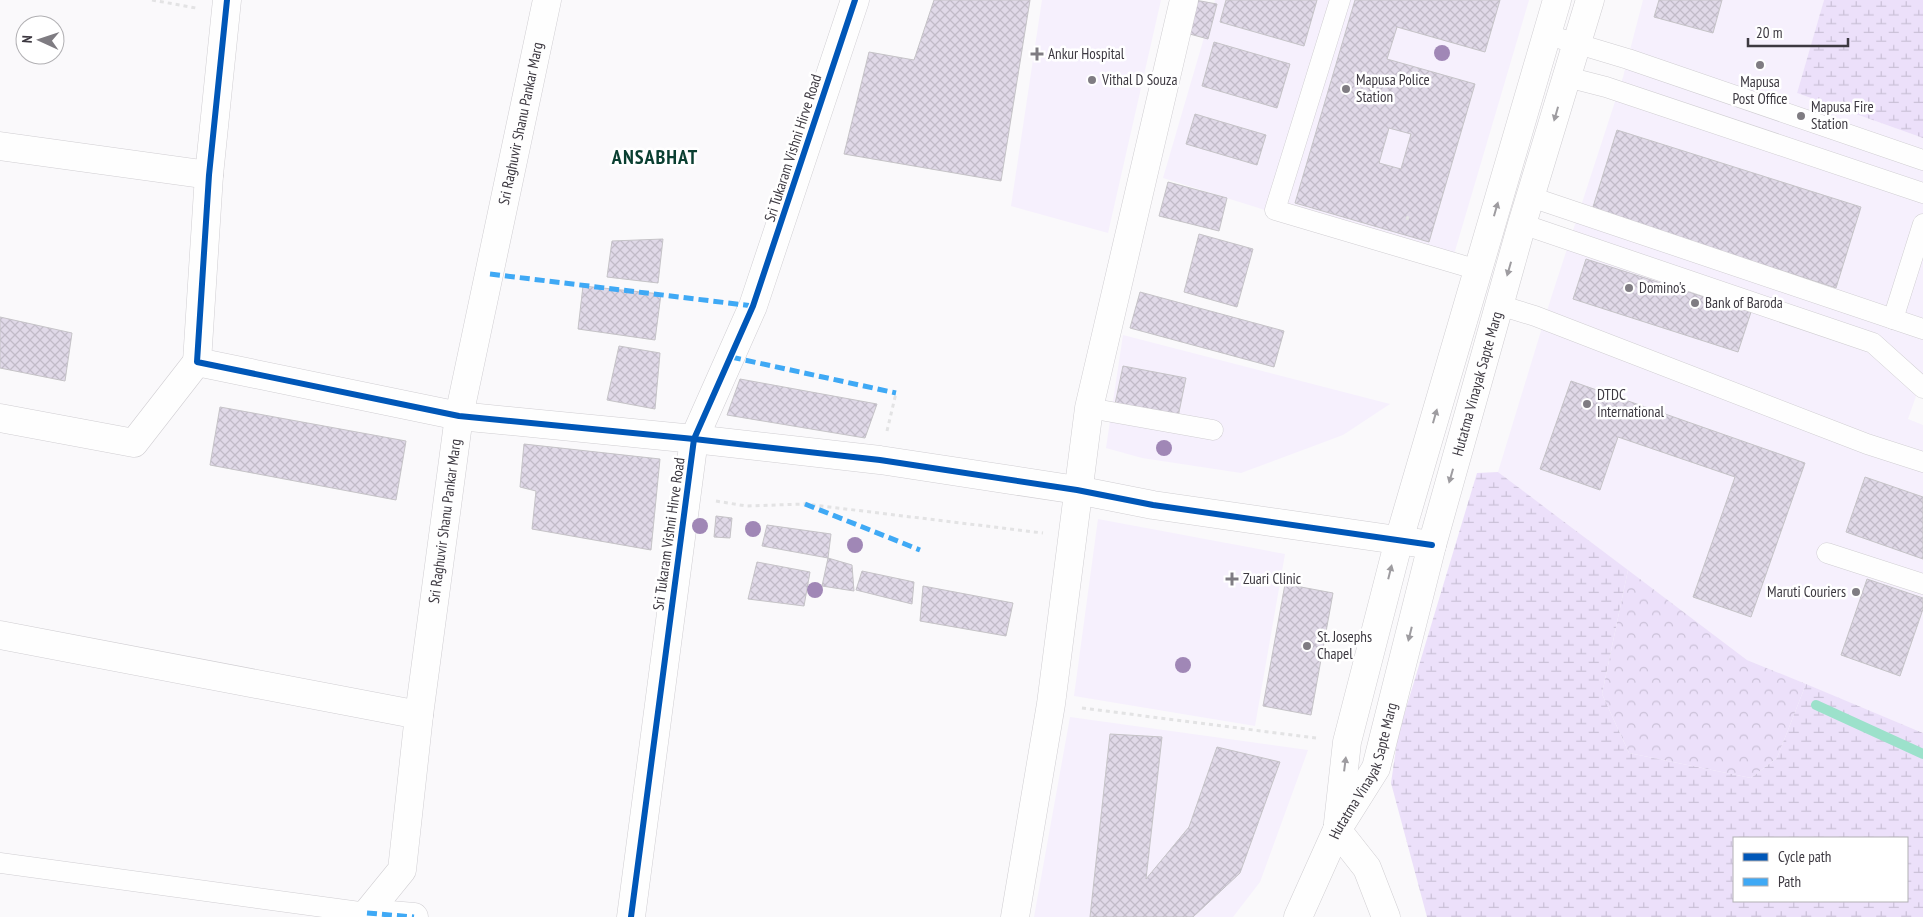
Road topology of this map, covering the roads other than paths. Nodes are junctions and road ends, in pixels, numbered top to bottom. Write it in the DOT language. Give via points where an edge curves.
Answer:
graph roads {
  1 [pos="548,0"];
  2 [pos="855,0"];
  3 [pos="1184,0"];
  4 [pos="1340,0"];
  5 [pos="1557,0"];
  6 [pos="1590,0"];
  7 [pos="225,7"];
  8 [pos="1548,35"];
  9 [pos="1577,44"];
  10 [pos="1567,77"];
  11 [pos="0,146"];
  12 [pos="1923,160"];
  13 [pos="210,175"];
  14 [pos="1923,193"];
  15 [pos="1531,197"];
  16 [pos="1522,224"];
  17 [pos="1923,224"];
  18 [pos="1478,270"];
  19 [pos="1499,305"];
  20 [pos="1893,319"];
  21 [pos="1923,330"];
  22 [pos="198,362"];
  23 [pos="1923,388"];
  24 [pos="1089,408"];
  25 [pos="459,416"];
  26 [pos="0,418"];
  27 [pos="1213,430"];
  28 [pos="694,439"];
  29 [pos="1923,462"];
  30 [pos="1077,490"];
  31 [pos="1399,540"];
  32 [pos="1432,545"];
  33 [pos="1827,553"];
  34 [pos="1923,584"];
  35 [pos="0,635"];
  36 [pos="419,715"];
  37 [pos="1337,830"];
  38 [pos="0,863"];
  39 [pos="366,915"];
  40 [pos="414,917"];
  41 [pos="631,917"];
  42 [pos="1015,917"];
  43 [pos="1298,917"];
  44 [pos="1386,917"];
  1 -- 25 [label="street, Sri Raghuvir Shanu Pankar Marg"];
  2 -- 28 [label="street, Sri Tukaram Vishni Hirve Road" via="753,306"];
  3 -- 24 [label="street"];
  4 -- 18 [label="lane" via="1275,210"];
  5 -- 8 [label="street, Hutatma Vinayak Sapte Marg"];
  6 -- 9 [label="street, Hutatma Vinayak Sapte Marg"];
  7 -- 13 [label="street"];
  8 -- 9 [label="lane"];
  18 -- 8 [label="street, Hutatma Vinayak Sapte Marg, one-way"];
  9 -- 10 [label="street, Hutatma Vinayak Sapte Marg"];
  9 -- 12 [label="lane"];
  10 -- 14 [label="lane" via="1615,90"];
  10 -- 15 [label="street, Hutatma Vinayak Sapte Marg, one-way"];
  11 -- 13 [label="street"];
  13 -- 22 [label="street"];
  15 -- 16 [label="street, Hutatma Vinayak Sapte Marg"];
  15 -- 20 [label="lane"];
  16 -- 19 [label="street, Hutatma Vinayak Sapte Marg, one-way"];
  16 -- 23 [label="lane" via="1873,343"];
  17 -- 20 [label="lane"];
  31 -- 18 [label="street, Hutatma Vinayak Sapte Marg, one-way"];
  19 -- 29 [label="lane" via="1867,444"];
  19 -- 32 [label="street, Hutatma Vinayak Sapte Marg, one-way"];
  20 -- 21 [label="lane"];
  22 -- 25 [label="street"];
  22 -- 26 [label="street" via="134,443"];
  24 -- 27 [label="lane"];
  24 -- 30 [label="street"];
  25 -- 28 [label="street"];
  25 -- 36 [label="street, Sri Raghuvir Shanu Pankar Marg"];
  28 -- 30 [label="street" via="880,460"];
  28 -- 41 [label="street, Sri Tukaram Vishni Hirve Road"];
  30 -- 31 [label="street"];
  30 -- 42 [label="street" via="1051,704"];
  31 -- 32 [label="street"];
  37 -- 31 [label="street, Hutatma Vinayak Sapte Marg, one-way" via="1347,742"];
  32 -- 37 [label="street, Hutatma Vinayak Sapte Marg, one-way" via="1376,768"];
  33 -- 34 [label="lane"];
  35 -- 36 [label="street"];
  36 -- 39 [label="street, Sri Raghuvir Shanu Pankar Marg" via="402,870"];
  37 -- 43 [label="street"];
  37 -- 44 [label="street" via="1366,868"];
  38 -- 39 [label="lane"];
  39 -- 40 [label="street"];
}
